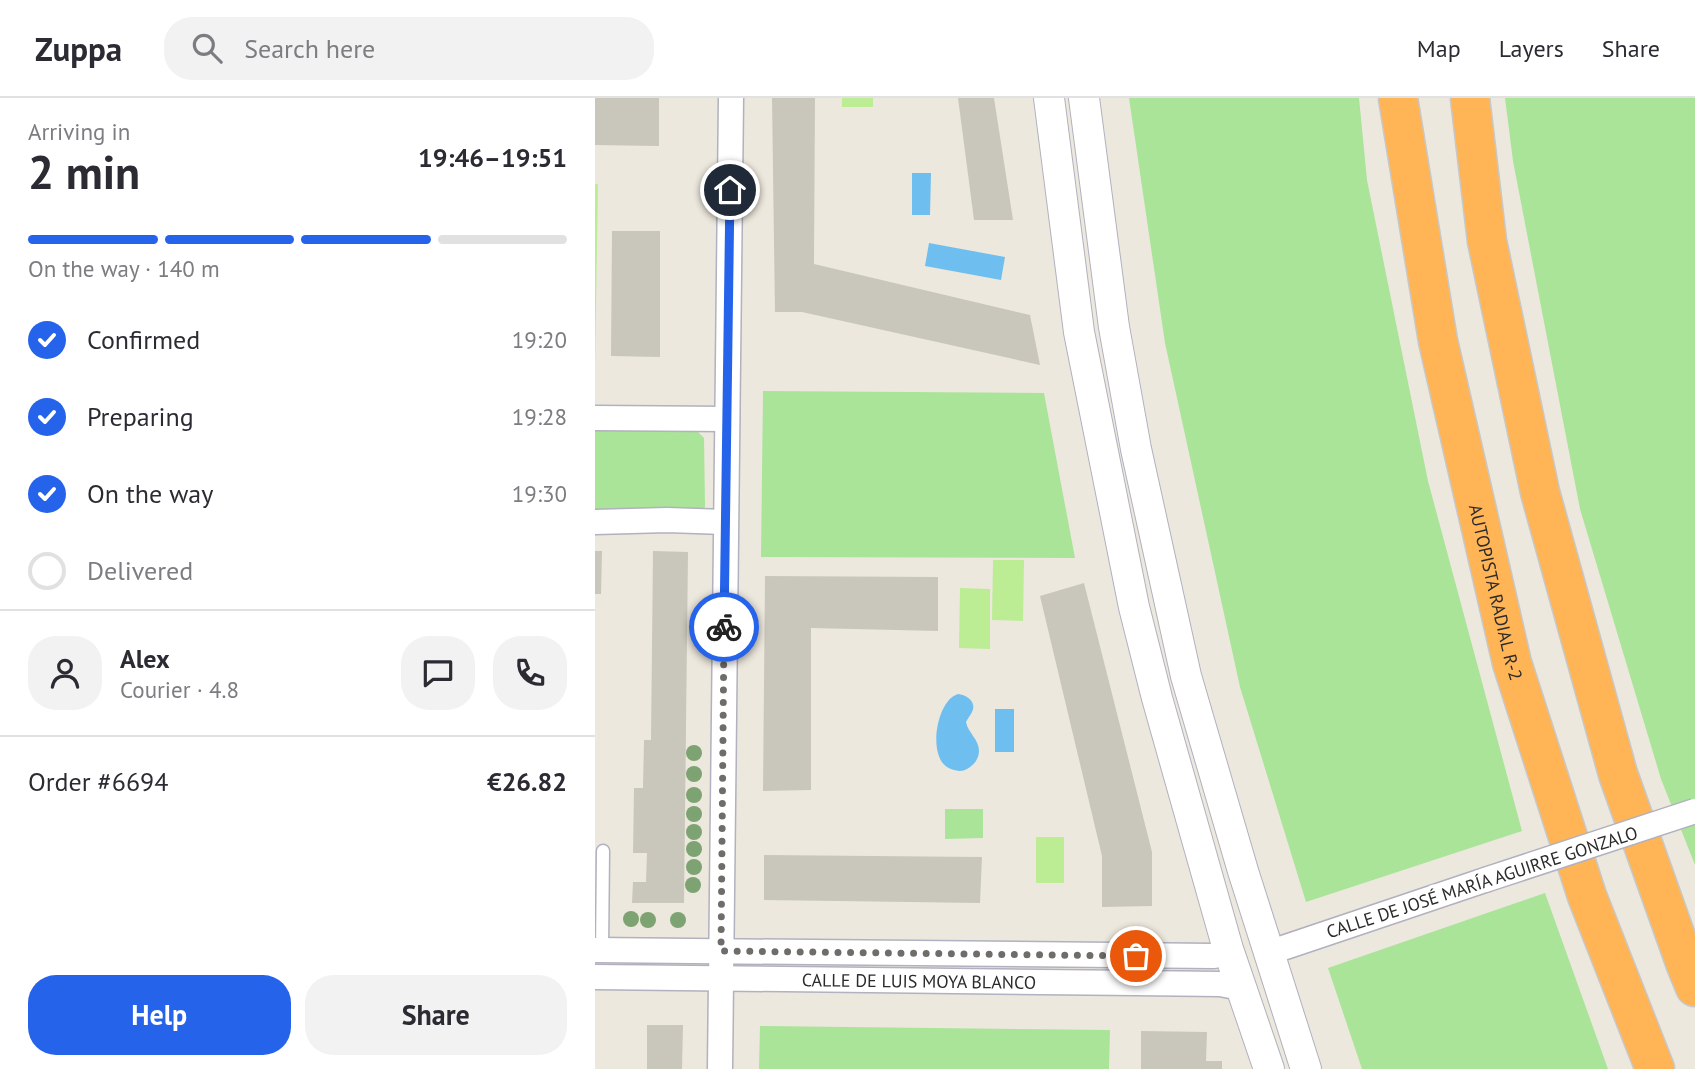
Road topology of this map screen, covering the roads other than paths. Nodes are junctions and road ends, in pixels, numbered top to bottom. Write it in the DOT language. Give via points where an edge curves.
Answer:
graph roads {
  1 [pos="731,98"];
  2 [pos="1049,98"];
  3 [pos="1084,98"];
  4 [pos="1398,98"];
  5 [pos="1470,98"];
  6 [pos="595,418"];
  7 [pos="727,419"];
  8 [pos="595,522"];
  9 [pos="726,522"];
  10 [pos="1695,811"];
  11 [pos="603,850"];
  12 [pos="1228,949"];
  13 [pos="599,950"];
  14 [pos="721,951"];
  15 [pos="1268,953"];
  16 [pos="595,977"];
  17 [pos="721,978"];
  18 [pos="1695,987"];
  19 [pos="1241,988"];
  20 [pos="720,1069"];
  21 [pos="1269,1069"];
  22 [pos="1306,1069"];
  23 [pos="1655,1069"];
  1 -- 7 [label="street"];
  2 -- 12 [label="street" via="1079,332 1123,556 1157,698"];
  3 -- 15 [label="street" via="1114,327 1165,585 1186,676"];
  4 -- 23 [label="highway, AUTOPISTA RADIAL R-2" via="1438,341 1512,663 1587,896"];
  5 -- 18 [label="highway" via="1487,241 1539,492 1618,774"];
  6 -- 7 [label="street"];
  7 -- 9 [label="street"];
  8 -- 9 [label="street"];
  9 -- 14 [label="street"];
  10 -- 15 [label="street, CALLE DE JOSÉ MARÍA AGUIRRE GONZALO, bridge"];
  11 -- 13 [label="lane"];
  12 -- 14 [label="street, CALLE DE LUIS MOYA BLANCO" via="1214,956"];
  12 -- 19 [label="street"];
  13 -- 14 [label="street, CALLE DE LUIS MOYA BLANCO"];
  14 -- 17 [label="street"];
  15 -- 22 [label="street"];
  16 -- 17 [label="street, CALLE DE LUIS MOYA BLANCO"];
  17 -- 19 [label="street, CALLE DE LUIS MOYA BLANCO" via="1220,984"];
  17 -- 20 [label="street"];
  19 -- 21 [label="street"];
}
